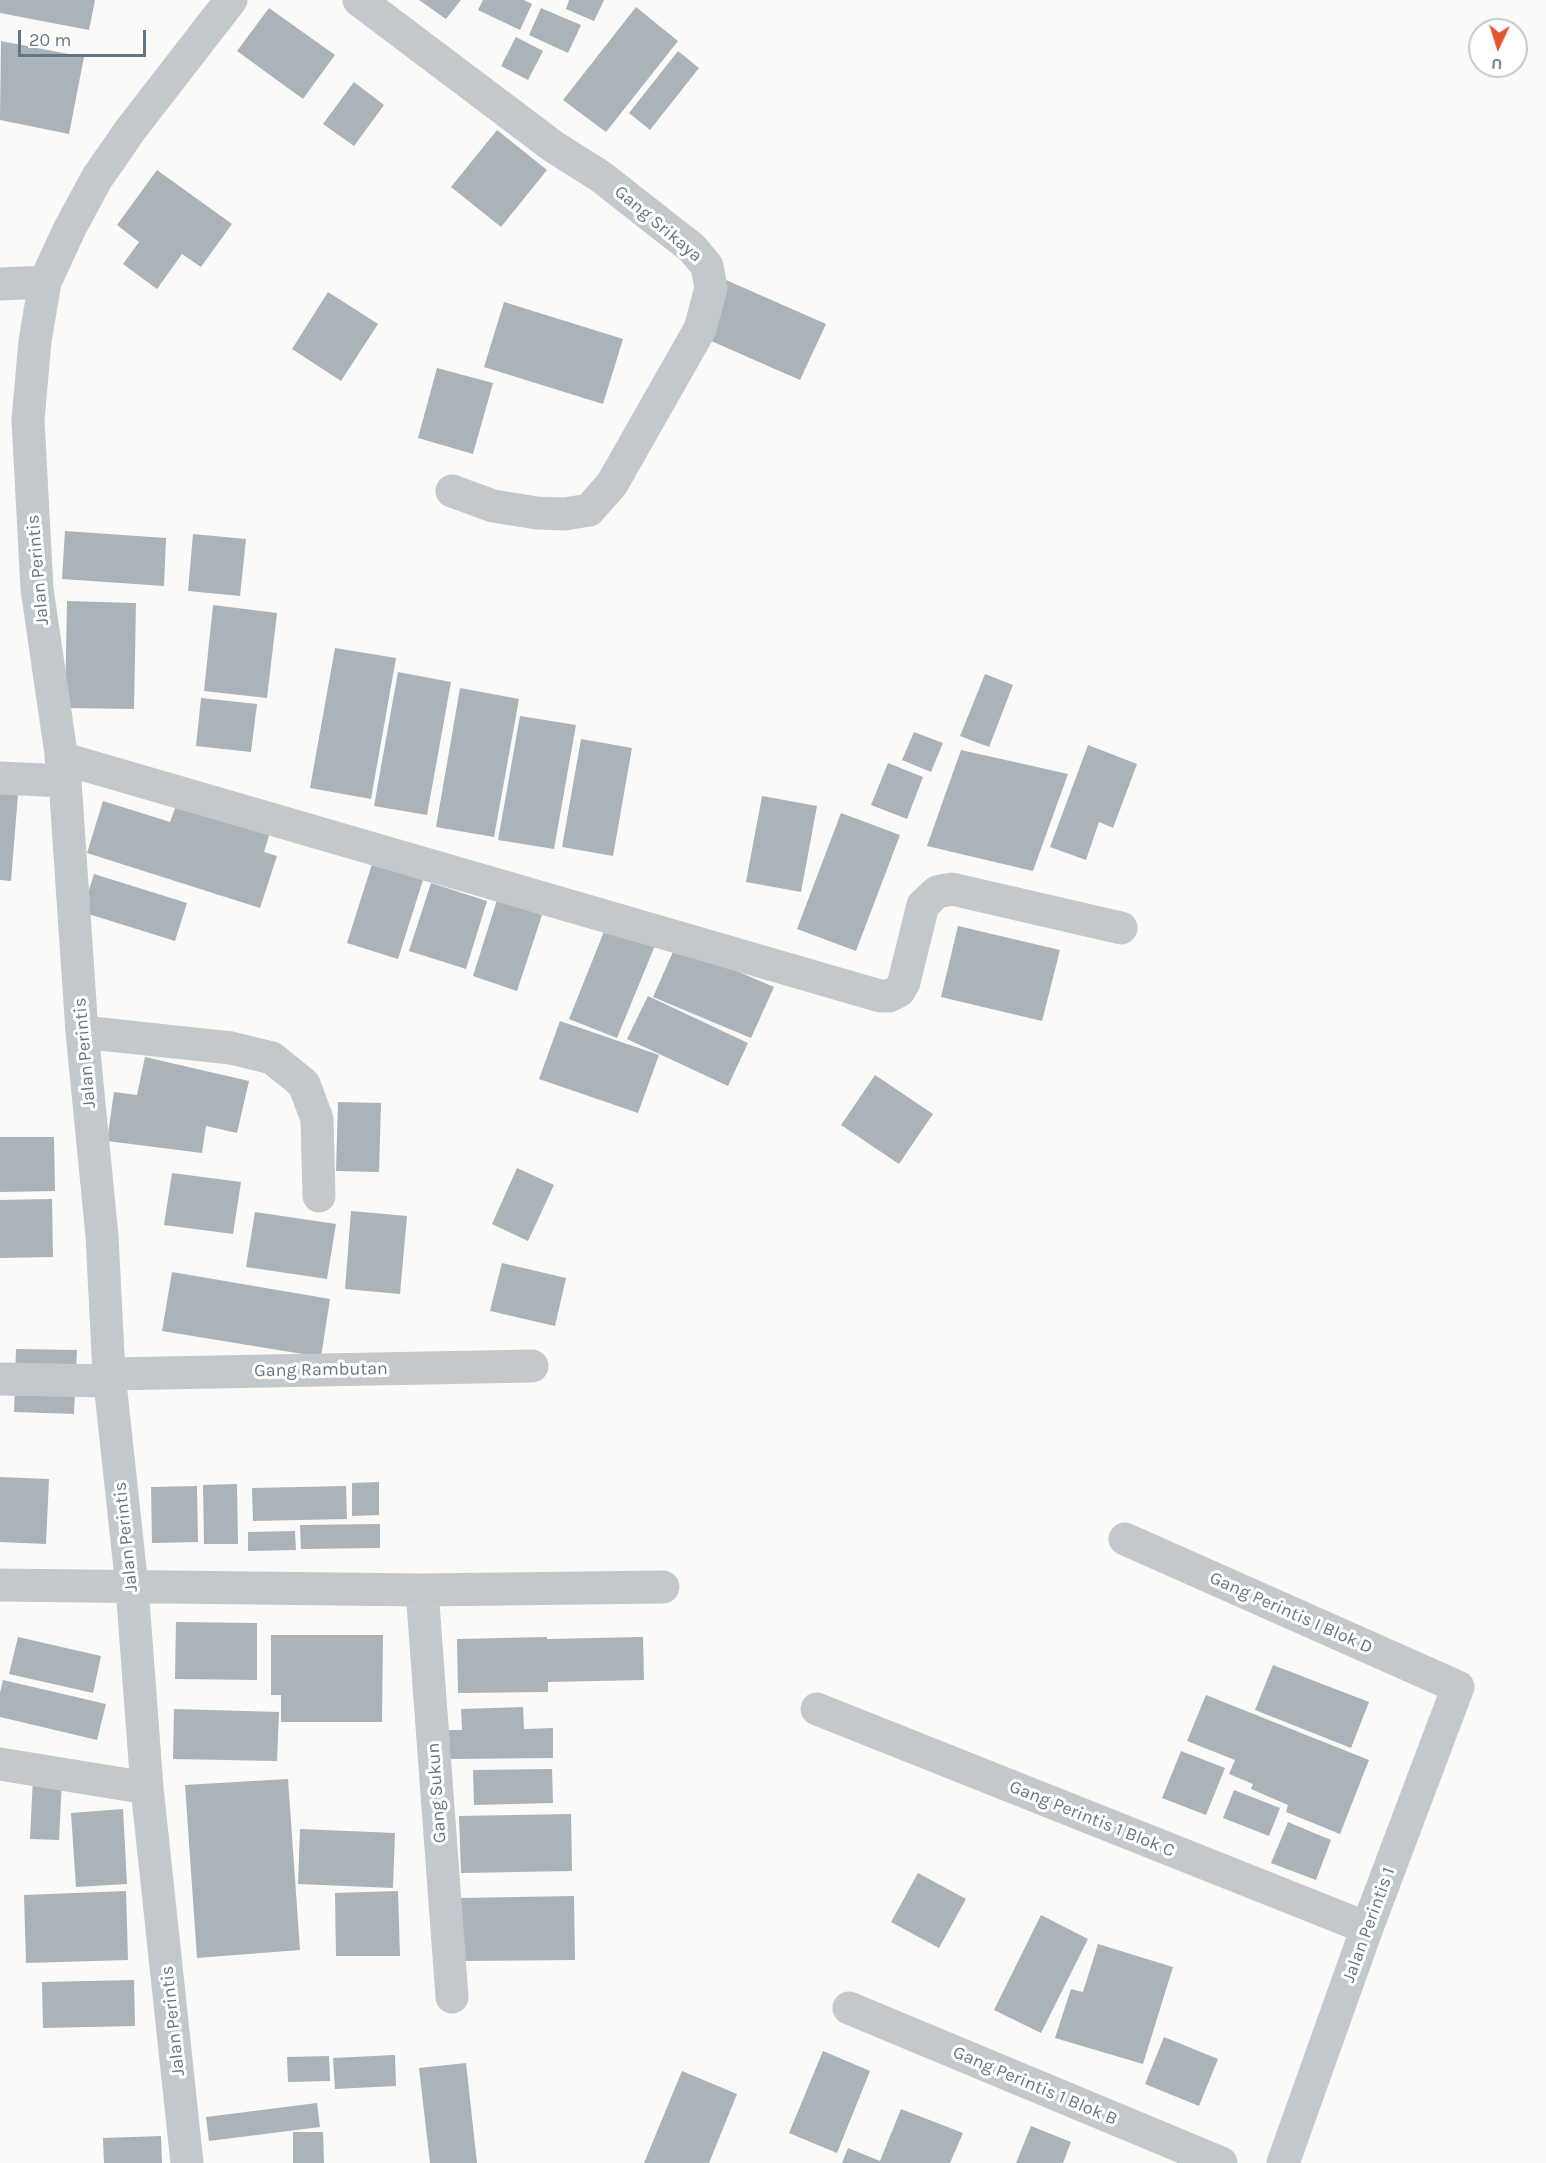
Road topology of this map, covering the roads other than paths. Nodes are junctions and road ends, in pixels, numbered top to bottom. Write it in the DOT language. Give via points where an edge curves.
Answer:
graph roads {
  1 [pos="231,0"];
  2 [pos="359,0"];
  3 [pos="45,282"];
  4 [pos="0,284"];
  5 [pos="452,491"];
  6 [pos="63,770"];
  7 [pos="0,778"];
  8 [pos="1122,928"];
  9 [pos="82,1032"];
  10 [pos="319,1196"];
  11 [pos="532,1366"];
  12 [pos="110,1377"];
  13 [pos="0,1379"];
  14 [pos="1125,1539"];
  15 [pos="0,1585"];
  16 [pos="132,1587"];
  17 [pos="663,1587"];
  18 [pos="422,1590"];
  19 [pos="1458,1688"];
  20 [pos="817,1709"];
  21 [pos="0,1764"];
  22 [pos="147,1788"];
  23 [pos="1367,1928"];
  24 [pos="452,1997"];
  25 [pos="849,2008"];
  26 [pos="187,2163"];
  27 [pos="1221,2163"];
  28 [pos="1283,2163"];
  1 -- 3 [label="street, Jalan Perintis" via="97,178"];
  2 -- 5 [label="street, Gang Srikaya" via="554,147 600,176 692,248 707,266 711,288 700,329 612,484 589,510 537,513 493,506"];
  3 -- 4 [label="street"];
  3 -- 6 [label="street, Jalan Perintis" via="28,420 37,589"];
  6 -- 7 [label="street" via="23,780"];
  6 -- 8 [label="street" via="880,996 899,991 904,982 923,905 937,892 952,889"];
  6 -- 9 [label="street, Jalan Perintis"];
  9 -- 10 [label="street" via="231,1048 272,1058 304,1084 317,1119"];
  9 -- 12 [label="street, Jalan Perintis" via="102,1236"];
  11 -- 12 [label="street, Gang Rambutan"];
  12 -- 13 [label="street, Gang Rambutan"];
  12 -- 16 [label="street, Jalan Perintis"];
  14 -- 19 [label="street, Gang Perintis I Blok D"];
  15 -- 16 [label="street"];
  16 -- 18 [label="street"];
  16 -- 22 [label="street, Jalan Perintis"];
  17 -- 18 [label="street"];
  18 -- 24 [label="street, Gang Sukun"];
  19 -- 23 [label="street, Jalan Perintis 1"];
  20 -- 23 [label="street, Gang Perintis 1 Blok C"];
  21 -- 22 [label="street"];
  22 -- 26 [label="street, Jalan Perintis"];
  23 -- 28 [label="street, Jalan Perintis 1"];
  25 -- 27 [label="street, Gang Perintis 1 Blok B"];
}
